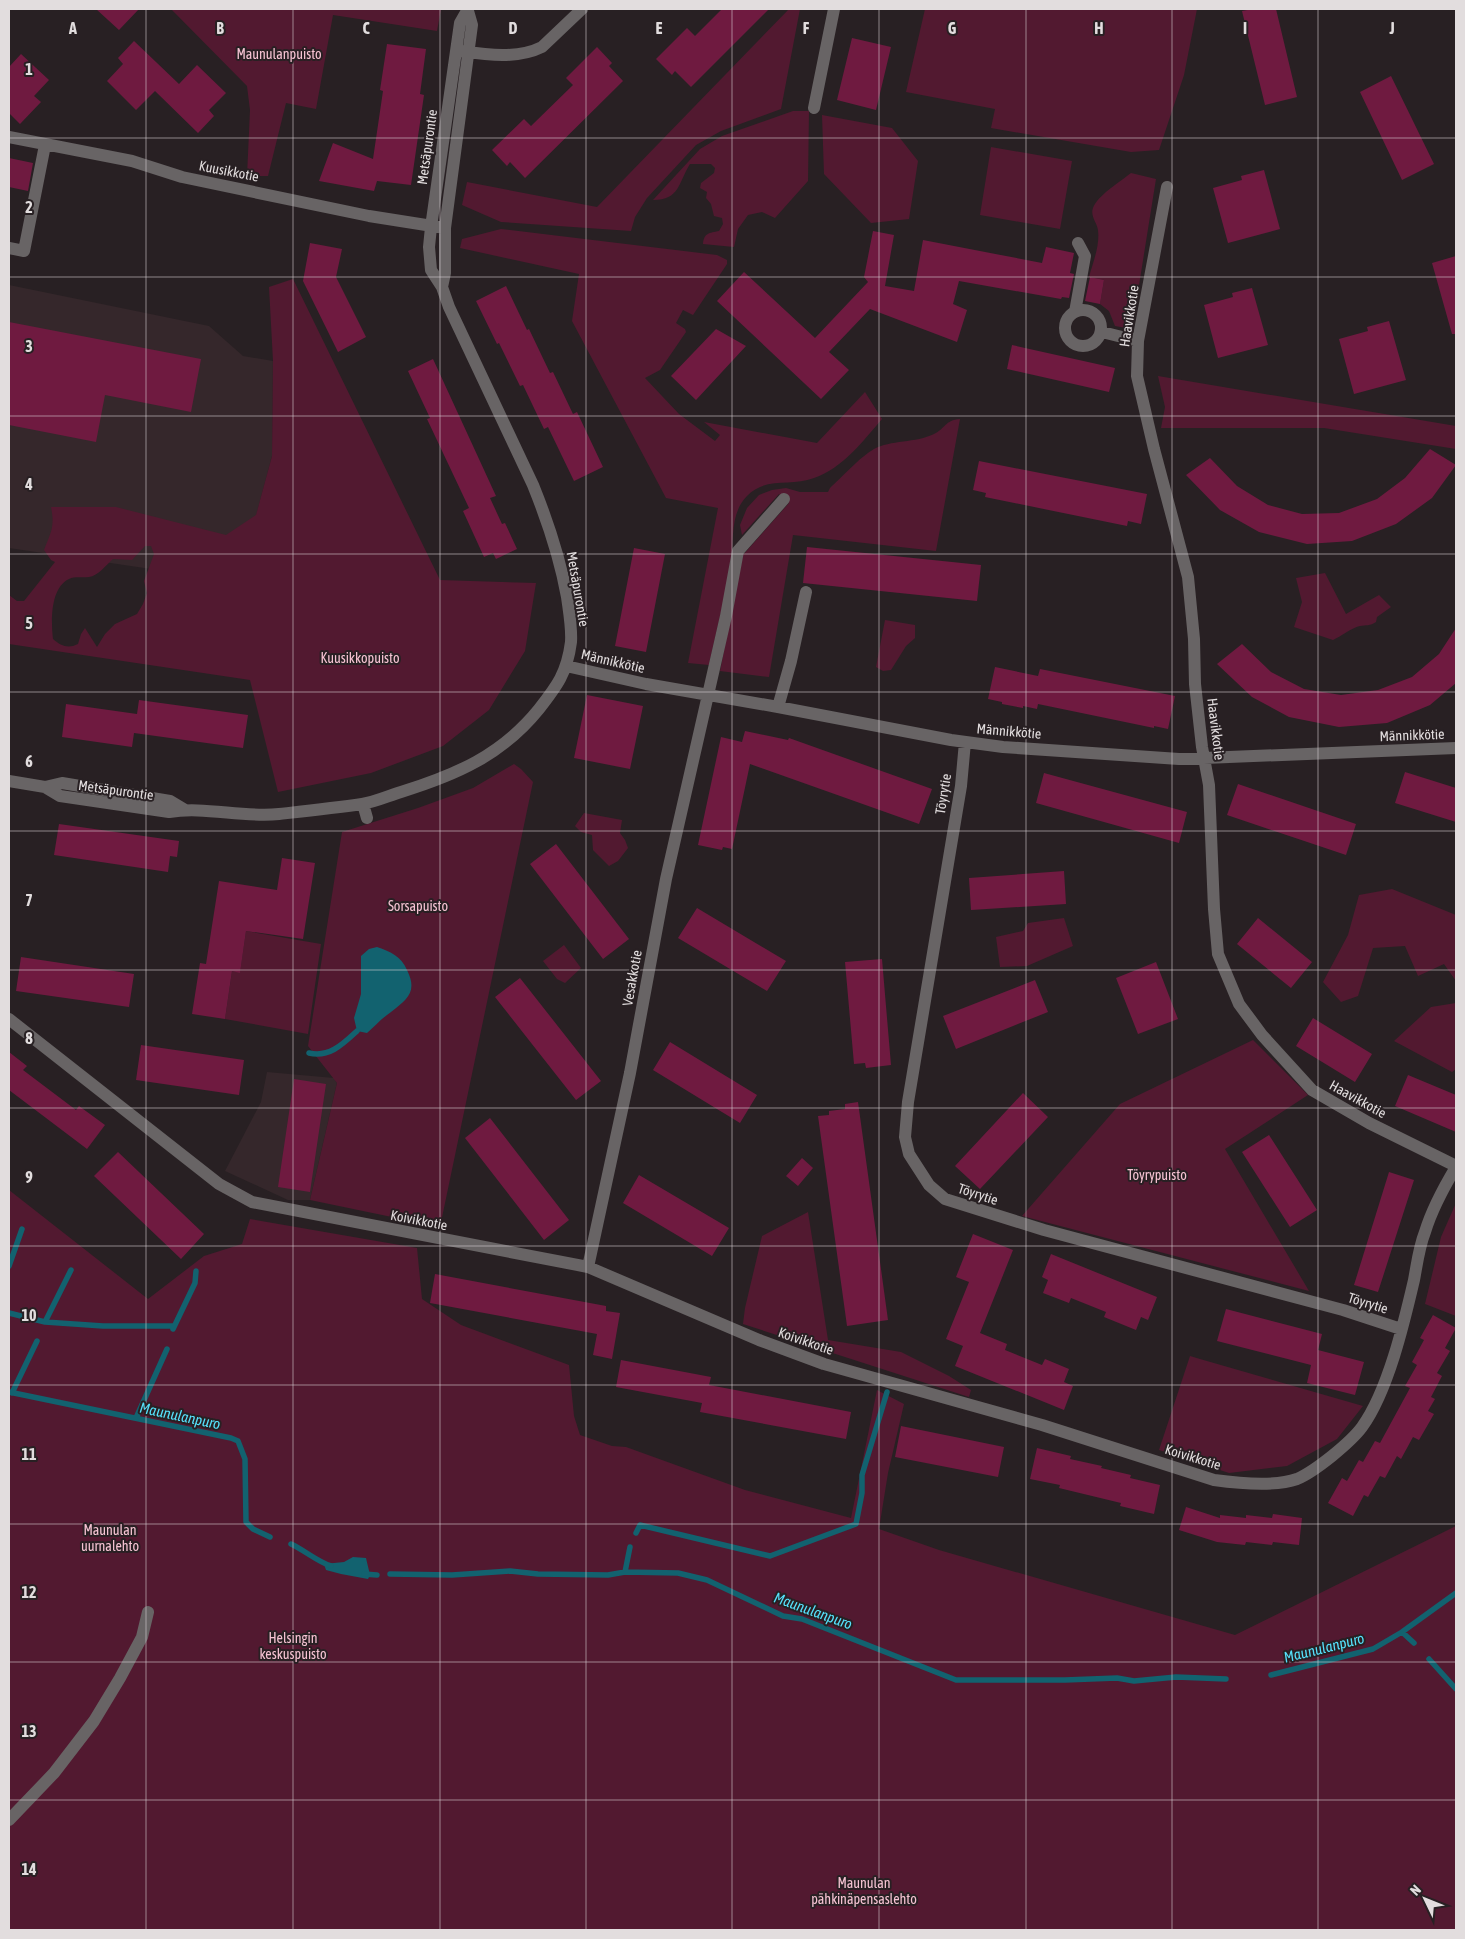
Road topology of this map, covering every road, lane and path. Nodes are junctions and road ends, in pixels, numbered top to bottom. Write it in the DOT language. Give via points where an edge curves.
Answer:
graph roads {
  1 [pos="582,9"];
  2 [pos="834,9"];
  3 [pos="468,10"];
  4 [pos="463,51"];
  5 [pos="814,108"];
  6 [pos="9,137"];
  7 [pos="45,144"];
  8 [pos="1167,187"];
  9 [pos="431,227"];
  10 [pos="445,228"];
  11 [pos="1078,243"];
  12 [pos="9,248"];
  13 [pos="442,287"];
  14 [pos="1075,312"];
  15 [pos="1102,332"];
  16 [pos="1138,341"];
  17 [pos="784,498"];
  18 [pos="806,592"];
  19 [pos="566,666"];
  20 [pos="707,694"];
  21 [pos="778,707"];
  22 [pos="965,742"];
  23 [pos="1456,748"];
  24 [pos="1204,758"];
  25 [pos="9,781"];
  26 [pos="363,804"];
  27 [pos="367,818"];
  28 [pos="9,1019"];
  29 [pos="1456,1166"];
  30 [pos="588,1267"];
  31 [pos="1401,1329"];
  32 [pos="148,1612"];
  33 [pos="9,1820"];
  1 -- 4 [label="street" via="535,51 510,55"];
  2 -- 5 [label="street"];
  3 -- 4 [label="street, Metsäpurontie" via="472,24"];
  4 -- 9 [label="street, Metsäpurontie"];
  4 -- 10 [label="street, Metsäpurontie"];
  6 -- 7 [label="street, Kuusikkotie"];
  7 -- 9 [label="street, Kuusikkotie" via="132,161 182,177"];
  7 -- 12 [label="street" via="24,251"];
  8 -- 16 [label="street, Haavikkotie"];
  9 -- 10 [label="street, Kuusikkotie"];
  9 -- 13 [label="street, Metsäpurontie" via="431,270"];
  10 -- 13 [label="street, Metsäpurontie"];
  11 -- 14 [label="street" via="1085,256"];
  13 -- 19 [label="street, Metsäpurontie" via="545,515 561,565 569,612 571,641"];
  14 -- 15 [label="street" via="1091,311 1098,316"];
  14 -- 15 [label="street" via="1065,325 1069,340 1084,347 1092,345"];
  15 -- 16 [label="street"];
  16 -- 24 [label="street, Haavikkotie" via="1138,376 1188,577"];
  17 -- 20 [label="street, Vesakkotie" via="738,551"];
  18 -- 21 [label="street"];
  19 -- 20 [label="street, Männikkötie"];
  19 -- 26 [label="street, Metsäpurontie" via="561,680 532,718 476,763 440,780"];
  20 -- 21 [label="street, Männikkötie"];
  20 -- 30 [label="street, Vesakkotie" via="666,879 630,1073"];
  21 -- 22 [label="street, Männikkötie"];
  22 -- 24 [label="street, Männikkötie" via="1161,758"];
  22 -- 31 [label="street, Töyrytie" via="961,786 908,1102 905,1137 916,1168 945,1198 988,1214 1350,1312"];
  23 -- 24 [label="street, Männikkötie"];
  24 -- 29 [label="street, Haavikkotie" via="1209,785 1218,954 1239,1004 1262,1035 1312,1090 1369,1123"];
  25 -- 26 [label="street, Metsäpurontie" via="45,786 62,783 170,801 185,810 252,815"];
  26 -- 27 [label="street"];
  28 -- 30 [label="street, Koivikkotie" via="219,1184 247,1199"];
  29 -- 31 [label="street, Koivikkotie" via="1424,1232"];
  30 -- 31 [label="street, Koivikkotie" via="759,1340 824,1364 1232,1483 1296,1479 1344,1446 1362,1428 1376,1405"];
  32 -- 33 [label="street" via="142,1637 94,1720 54,1773"];
}
